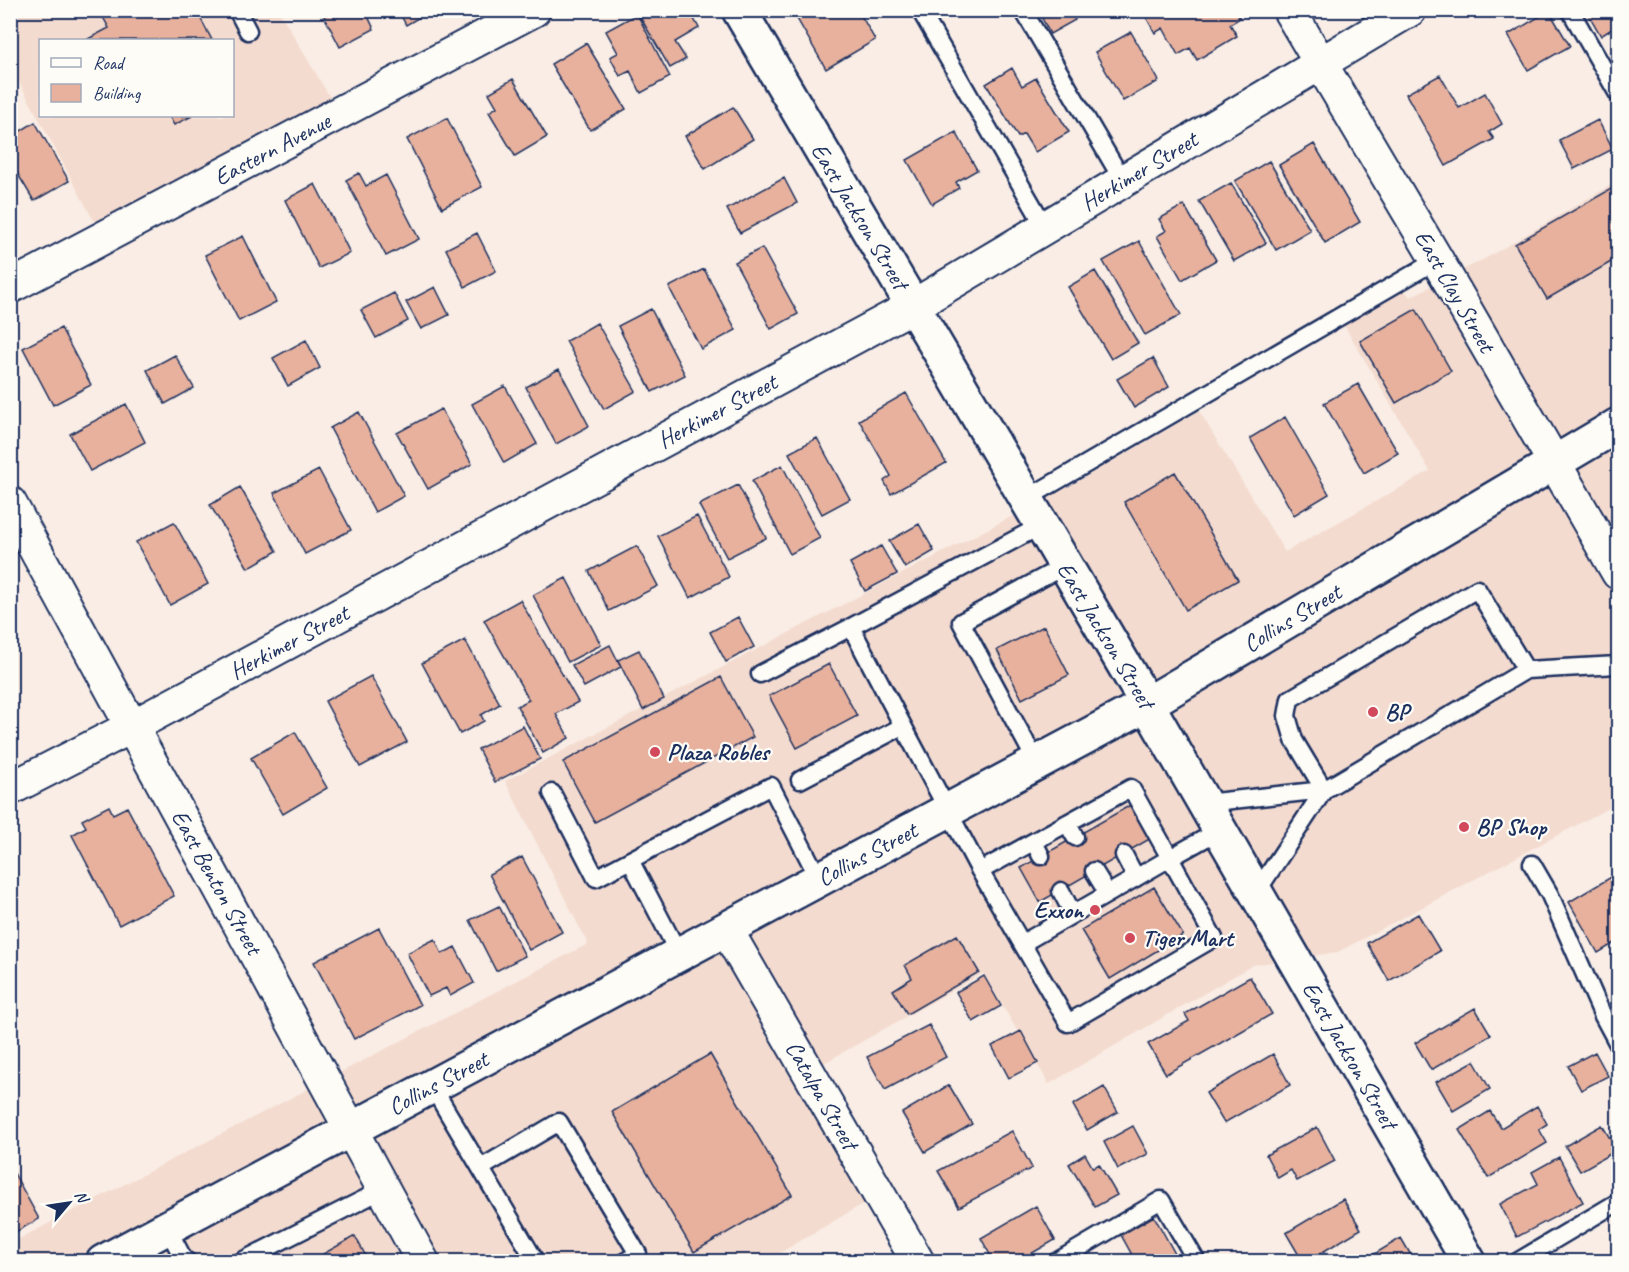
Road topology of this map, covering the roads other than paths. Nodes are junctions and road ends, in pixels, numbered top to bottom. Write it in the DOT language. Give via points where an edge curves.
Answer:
graph roads {
  1 [pos="237,10"];
  2 [pos="534,10"];
  3 [pos="739,10"];
  4 [pos="920,10"];
  5 [pos="1023,10"];
  6 [pos="1289,10"];
  7 [pos="1410,10"];
  8 [pos="1570,10"];
  9 [pos="248,31"];
  10 [pos="1320,64"];
  11 [pos="1618,94"];
  12 [pos="1123,181"];
  13 [pos="1045,227"];
  14 [pos="1437,260"];
  15 [pos="10,287"];
  16 [pos="913,306"];
  17 [pos="1618,425"];
  18 [pos="1555,463"];
  19 [pos="1034,512"];
  20 [pos="15,522"];
  21 [pos="1066,565"];
  22 [pos="1618,573"];
  23 [pos="851,627"];
  24 [pos="1618,665"];
  25 [pos="1526,670"];
  26 [pos="760,674"];
  27 [pos="1147,704"];
  28 [pos="133,726"];
  29 [pos="903,726"];
  30 [pos="1037,763"];
  31 [pos="800,780"];
  32 [pos="10,789"];
  33 [pos="1324,790"];
  34 [pos="552,794"];
  35 [pos="948,810"];
  36 [pos="1212,816"];
  37 [pos="1124,855"];
  38 [pos="1170,858"];
  39 [pos="630,860"];
  40 [pos="1532,864"];
  41 [pos="1094,871"];
  42 [pos="980,872"];
  43 [pos="1136,878"];
  44 [pos="819,879"];
  45 [pos="1060,891"];
  46 [pos="1256,893"];
  47 [pos="1108,894"];
  48 [pos="1073,914"];
  49 [pos="726,929"];
  50 [pos="1023,943"];
  51 [pos="679,954"];
  52 [pos="1618,1044"];
  53 [pos="432,1086"];
  54 [pos="351,1129"];
  55 [pos="480,1168"];
  56 [pos="384,1189"];
  57 [pos="1618,1202"];
  58 [pos="167,1227"];
  59 [pos="103,1262"];
  60 [pos="188,1262"];
  61 [pos="240,1262"];
  62 [pos="423,1262"];
  63 [pos="536,1262"];
  64 [pos="624,1262"];
  65 [pos="918,1262"];
  66 [pos="1056,1262"];
  67 [pos="1197,1262"];
  68 [pos="1469,1262"];
  69 [pos="1517,1262"];
  1 -- 9 [label="lane"];
  2 -- 15 [label="street, Eastern Avenue"];
  3 -- 16 [label="main road, East Jackson Street"];
  4 -- 13 [label="lane"];
  5 -- 12 [label="lane"];
  6 -- 10 [label="street, East Clay Street"];
  7 -- 10 [label="street, Herkimer Street"];
  8 -- 11 [label="lane"];
  10 -- 12 [label="street, Herkimer Street"];
  10 -- 14 [label="street, East Clay Street"];
  12 -- 13 [label="street, Herkimer Street"];
  13 -- 16 [label="street, Herkimer Street"];
  14 -- 18 [label="street, East Clay Street"];
  14 -- 19 [label="lane"];
  16 -- 19 [label="main road, East Jackson Street"];
  16 -- 28 [label="street, Herkimer Street"];
  17 -- 18 [label="main road, Collins Street"];
  18 -- 22 [label="street, East Clay Street"];
  18 -- 27 [label="main road, Collins Street"];
  19 -- 21 [label="main road, East Jackson Street"];
  19 -- 23 [label="lane"];
  20 -- 28 [label="street, East Benton Street"];
  21 -- 27 [label="main road, East Jackson Street"];
  21 -- 30 [label="lane" via="961,621"];
  23 -- 26 [label="lane"];
  23 -- 29 [label="lane"];
  24 -- 25 [label="lane"];
  25 -- 33 [label="lane"];
  25 -- 33 [label="lane" via="1477,589 1290,699 1287,716 1294,740"];
  27 -- 30 [label="main road, Collins Street"];
  27 -- 36 [label="main road, East Jackson Street"];
  28 -- 32 [label="street, Herkimer Street"];
  28 -- 54 [label="street, East Benton Street"];
  29 -- 31 [label="lane"];
  29 -- 35 [label="lane"];
  30 -- 35 [label="main road, Collins Street"];
  33 -- 36 [label="lane"];
  33 -- 46 [label="lane"];
  34 -- 39 [label="lane" via="596,878"];
  35 -- 42 [label="lane"];
  35 -- 44 [label="main road, Collins Street"];
  36 -- 38 [label="lane"];
  36 -- 46 [label="main road, East Jackson Street"];
  37 -- 43 [label="lane"];
  38 -- 42 [label="lane" via="1131,788 1101,813 1037,849"];
  38 -- 43 [label="lane"];
  38 -- 50 [label="lane" via="1214,938 1068,1023"];
  39 -- 44 [label="lane" via="771,786"];
  39 -- 51 [label="lane"];
  40 -- 52 [label="lane"];
  41 -- 47 [label="lane"];
  42 -- 50 [label="lane"];
  43 -- 47 [label="lane"];
  44 -- 49 [label="main road, Collins Street"];
  45 -- 48 [label="lane"];
  46 -- 68 [label="main road, East Jackson Street"];
  47 -- 48 [label="lane"];
  48 -- 50 [label="lane"];
  49 -- 51 [label="main road, Collins Street"];
  49 -- 65 [label="street, Catalpa Street"];
  51 -- 53 [label="main road, Collins Street"];
  53 -- 54 [label="main road, Collins Street"];
  53 -- 55 [label="lane"];
  54 -- 56 [label="street, East Benton Street"];
  54 -- 58 [label="main road, Collins Street"];
  55 -- 63 [label="lane"];
  55 -- 64 [label="lane" via="559,1122 638,1254"];
  56 -- 61 [label="lane"];
  56 -- 62 [label="street, East Benton Street"];
  57 -- 69 [label="lane"];
  58 -- 59 [label="main road, Collins Street"];
  58 -- 60 [label="lane"];
  66 -- 67 [label="lane" via="1161,1200"];
}
